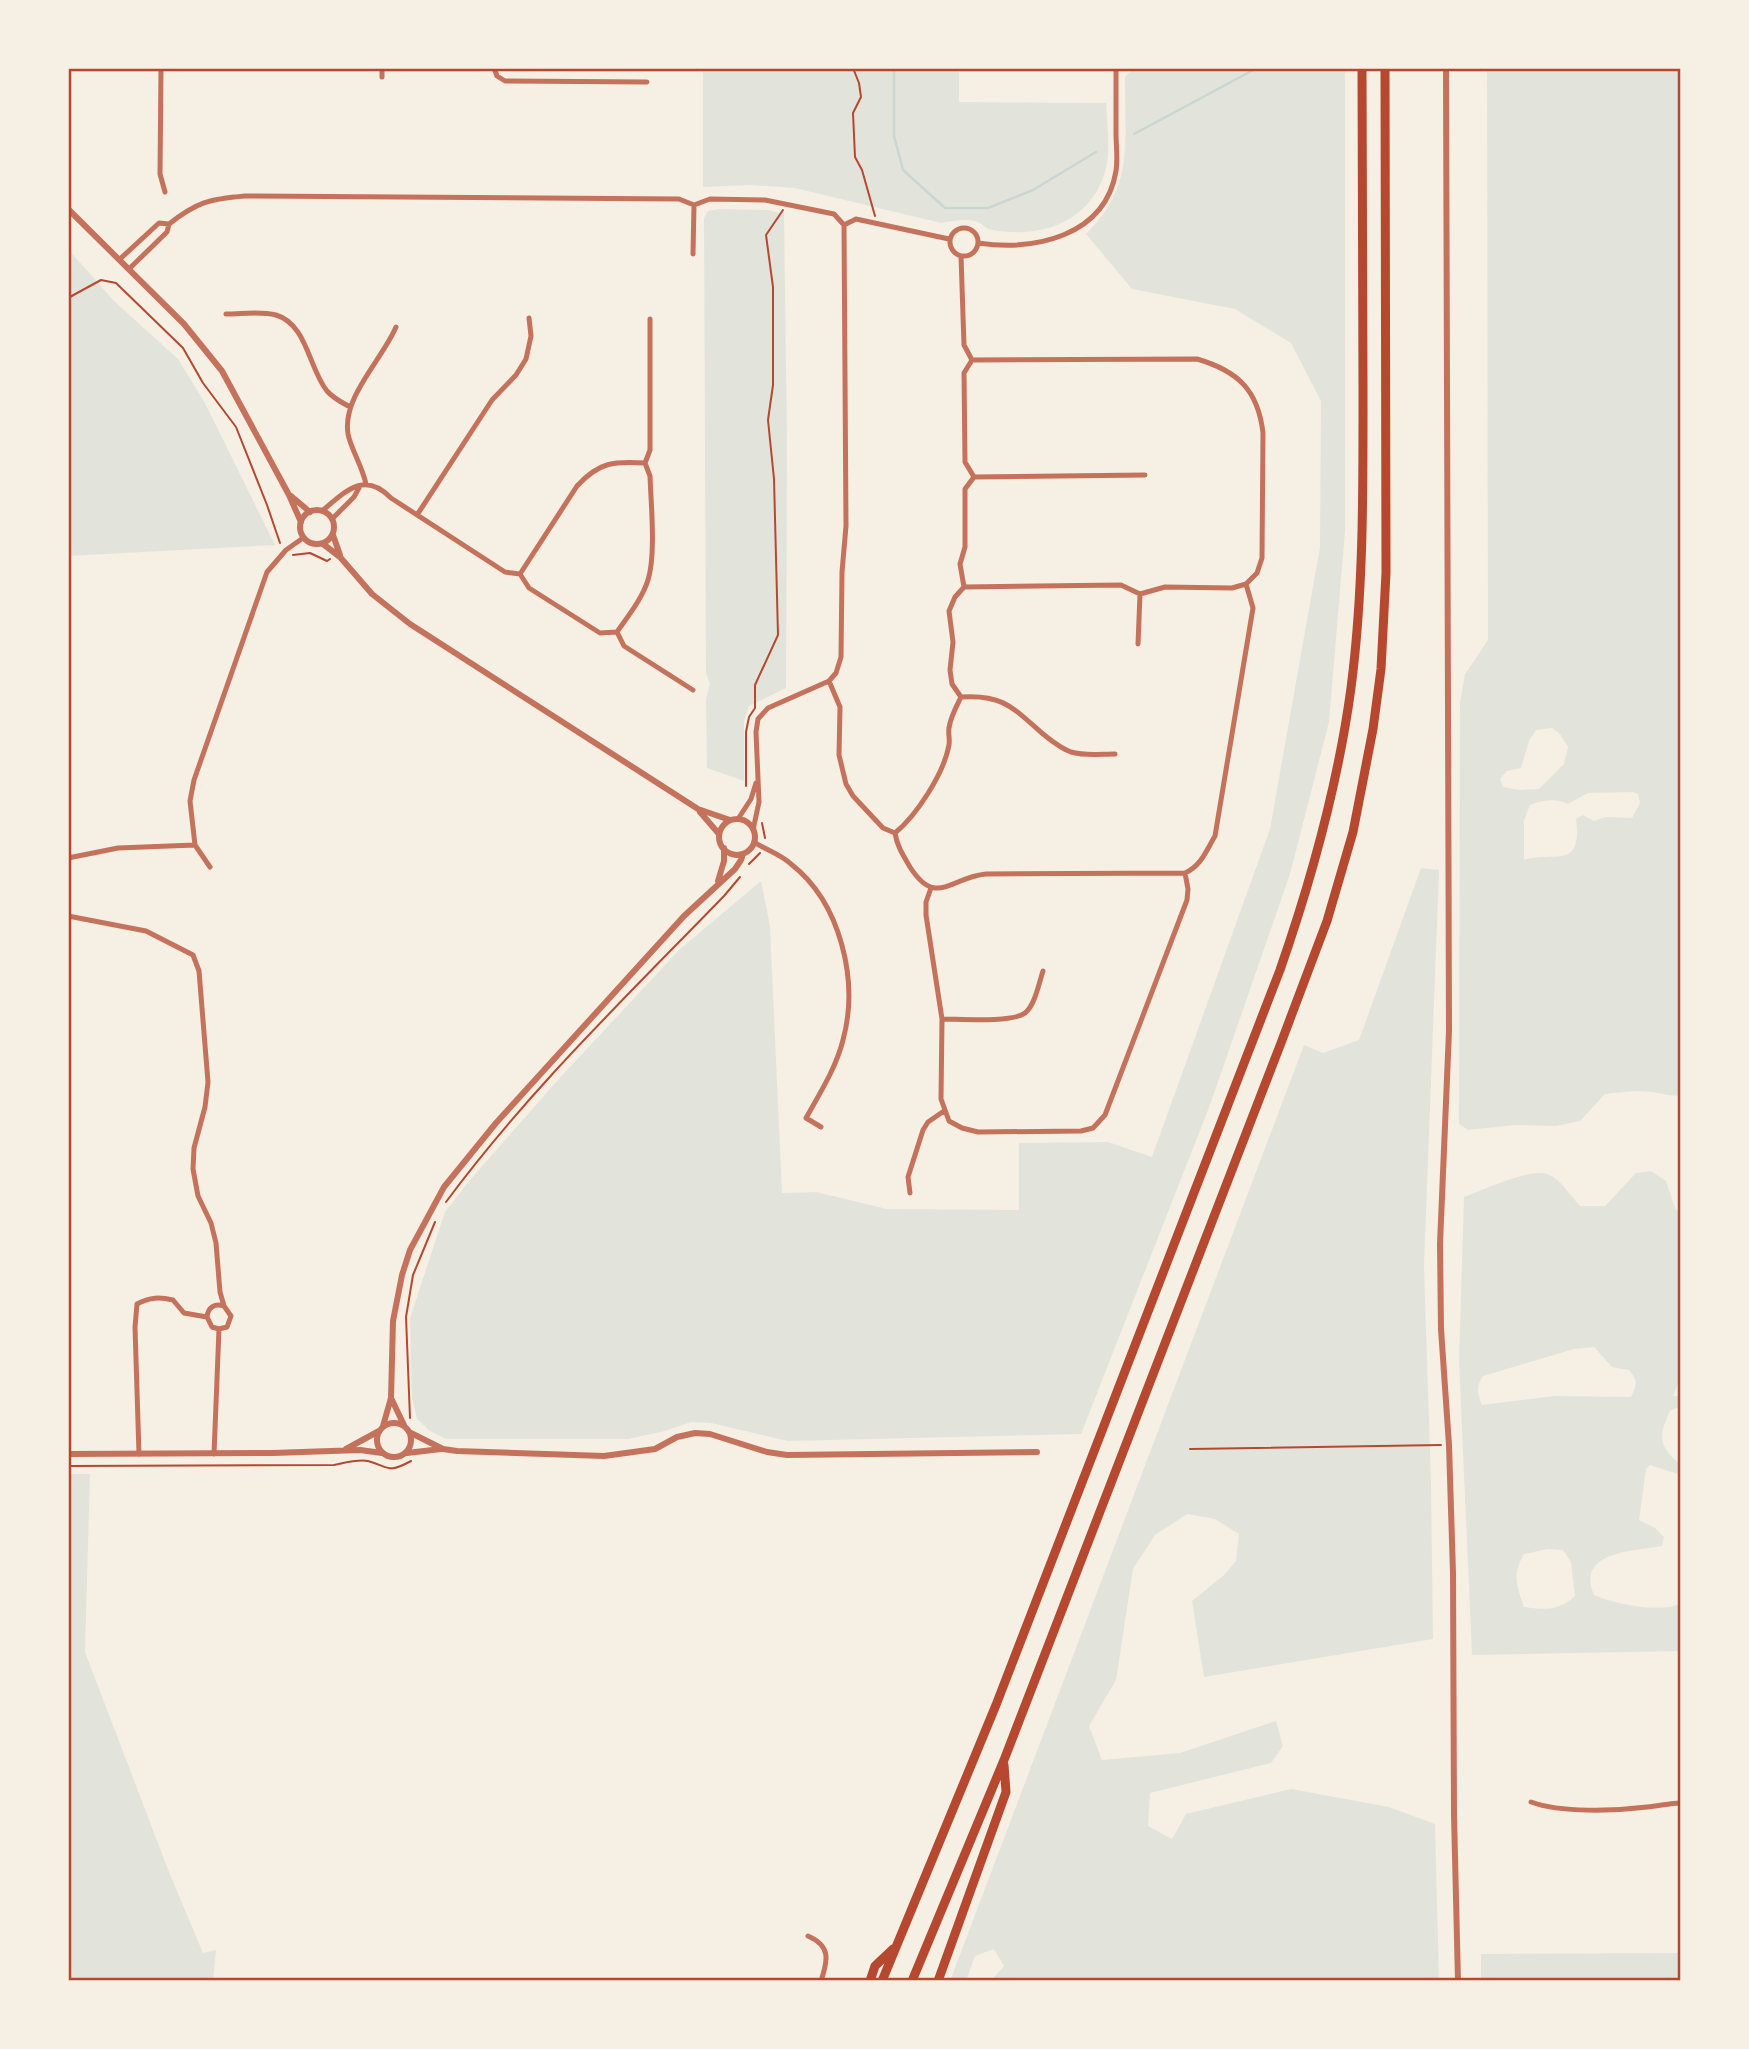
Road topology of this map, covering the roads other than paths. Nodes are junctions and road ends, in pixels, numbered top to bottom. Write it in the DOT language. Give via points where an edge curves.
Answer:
graph roads {
  1 [pos="382,68"];
  2 [pos="494,68"];
  3 [pos="1116,68"];
  4 [pos="1363,68"];
  5 [pos="1385,68"];
  6 [pos="1446,68"];
  7 [pos="160,70"];
  8 [pos="382,76"];
  9 [pos="647,82"];
  10 [pos="165,192"];
  11 [pos="694,205"];
  12 [pos="68,209"];
  13 [pos="169,224"];
  14 [pos="844,225"];
  15 [pos="949,239"];
  16 [pos="978,243"];
  17 [pos="693,254"];
  18 [pos="961,256"];
  19 [pos="120,259"];
  20 [pos="130,269"];
  21 [pos="226,314"];
  22 [pos="528,318"];
  23 [pos="650,319"];
  24 [pos="396,327"];
  25 [pos="972,360"];
  26 [pos="349,407"];
  27 [pos="645,463"];
  28 [pos="1145,475"];
  29 [pos="974,477"];
  30 [pos="363,485"];
  31 [pos="289,495"];
  32 [pos="322,511"];
  33 [pos="310,512"];
  34 [pos="416,515"];
  35 [pos="332,519"];
  36 [pos="300,522"];
  37 [pos="333,535"];
  38 [pos="303,538"];
  39 [pos="323,544"];
  40 [pos="338,555"];
  41 [pos="520,574"];
  42 [pos="1246,584"];
  43 [pos="964,587"];
  44 [pos="1140,594"];
  45 [pos="617,632"];
  46 [pos="1138,644"];
  47 [pos="829,681"];
  48 [pos="693,690"];
  49 [pos="961,697"];
  50 [pos="1115,754"];
  51 [pos="757,779"];
  52 [pos="698,809"];
  53 [pos="734,820"];
  54 [pos="754,830"];
  55 [pos="895,833"];
  56 [pos="719,834"];
  57 [pos="754,842"];
  58 [pos="195,845"];
  59 [pos="724,848"];
  60 [pos="743,854"];
  61 [pos="68,858"];
  62 [pos="210,867"];
  63 [pos="1185,873"];
  64 [pos="718,883"];
  65 [pos="931,888"];
  66 [pos="68,916"];
  67 [pos="1043,971"];
  68 [pos="942,1019"];
  69 [pos="944,1111"];
  70 [pos="821,1127"];
  71 [pos="910,1193"];
  72 [pos="225,1306"];
  73 [pos="206,1317"];
  74 [pos="219,1329"];
  75 [pos="390,1398"];
  76 [pos="404,1425"];
  77 [pos="381,1428"];
  78 [pos="411,1433"];
  79 [pos="443,1449"];
  80 [pos="345,1450"];
  81 [pos="1037,1452"];
  82 [pos="382,1453"];
  83 [pos="68,1454"];
  84 [pos="139,1454"];
  85 [pos="214,1454"];
  86 [pos="405,1454"];
  87 [pos="1004,1760"];
  88 [pos="1531,1802"];
  89 [pos="1681,1803"];
  90 [pos="808,1936"];
  91 [pos="896,1946"];
  92 [pos="821,1981"];
  93 [pos="870,1981"];
  94 [pos="882,1981"];
  95 [pos="912,1981"];
  96 [pos="938,1981"];
  97 [pos="1458,1981"];
  1 -- 8 [label="street"];
  2 -- 9 [label="street" via="497,76 512,82"];
  3 -- 16 [label="street" via="1116,172 1100,206 1070,233 1052,240"];
  4 -- 91 [label="highway" via="1360,587 1350,689 1327,813 1280,970 996,1705"];
  5 -- 87 [label="highway" via="1386,573 1375,717 1353,832 1314,958"];
  6 -- 97 [label="street" via="1449,1031 1440,1244 1449,1445"];
  7 -- 10 [label="street" via="160,174"];
  11 -- 13 [label="street" via="679,199 245,196 205,201"];
  11 -- 14 [label="street" via="710,199 765,200 834,214"];
  11 -- 17 [label="street"];
  12 -- 19 [label="street"];
  13 -- 19 [label="street" via="159,223"];
  13 -- 20 [label="street" via="167,232"];
  14 -- 15 [label="street" via="856,219"];
  14 -- 47 [label="street" via="846,526 841,657"];
  15 -- 16 [label="street" via="955,230 965,228 975,233"];
  15 -- 18 [label="street" via="952,250"];
  16 -- 18 [label="street" via="973,253"];
  18 -- 25 [label="street" via="964,345"];
  19 -- 20 [label="street"];
  20 -- 31 [label="street" via="222,371"];
  21 -- 26 [label="street" via="266,314 290,322 326,390"];
  22 -- 34 [label="street" via="531,336 526,359 492,400"];
  23 -- 27 [label="street" via="650,450"];
  24 -- 26 [label="street"];
  25 -- 29 [label="street" via="964,373 964,462"];
  25 -- 42 [label="street" via="1197,359 1233,373 1254,398 1263,433 1262,558 1257,573"];
  26 -- 30 [label="street" via="348,436 363,468"];
  27 -- 41 [label="street" via="616,463 589,474"];
  27 -- 45 [label="street" via="650,476 651,566 640,597"];
  28 -- 29 [label="street"];
  29 -- 43 [label="street" via="965,489 965,547 960,564"];
  30 -- 32 [label="street" via="345,490"];
  30 -- 34 [label="street" via="381,487"];
  30 -- 35 [label="street"];
  31 -- 33 [label="street"];
  31 -- 36 [label="street"];
  32 -- 33 [label="street"];
  32 -- 35 [label="street"];
  33 -- 36 [label="street"];
  34 -- 41 [label="street" via="505,572"];
  35 -- 37 [label="street"];
  36 -- 38 [label="street"];
  37 -- 39 [label="street"];
  37 -- 40 [label="street"];
  38 -- 39 [label="street"];
  38 -- 58 [label="street" via="267,572 261,588 194,780 190,801"];
  39 -- 40 [label="street"];
  40 -- 52 [label="street" via="372,594 410,624"];
  41 -- 45 [label="street" via="529,588 600,634"];
  42 -- 44 [label="street" via="1165,587"];
  42 -- 63 [label="street" via="1253,608 1215,836 1201,862"];
  43 -- 44 [label="street" via="1121,585"];
  43 -- 49 [label="street" via="949,611 950,670"];
  44 -- 46 [label="street"];
  45 -- 48 [label="street" via="624,646"];
  47 -- 51 [label="street" via="768,708 758,719"];
  47 -- 55 [label="street" via="840,707 839,755 846,784 883,828"];
  49 -- 50 [label="street" via="995,698 1057,746 1072,752"];
  49 -- 55 [label="street" via="943,762 926,796"];
  51 -- 53 [label="street" via="751,799"];
  51 -- 54 [label="street"];
  52 -- 53 [label="street"];
  52 -- 56 [label="street"];
  53 -- 54 [label="street" via="747,822"];
  53 -- 56 [label="street"];
  54 -- 57 [label="street"];
  55 -- 65 [label="street" via="897,846 920,882"];
  56 -- 59 [label="street"];
  57 -- 60 [label="street"];
  57 -- 70 [label="street" via="792,864 814,887 842,944 850,1005 844,1041 833,1069 803,1116"];
  58 -- 61 [label="street" via="118,848"];
  58 -- 62 [label="street"];
  59 -- 60 [label="street"];
  59 -- 64 [label="street"];
  60 -- 64 [label="street"];
  63 -- 65 [label="street" via="976,874"];
  63 -- 69 [label="street" via="1187,900 1176,933 1100,1123 1081,1131 978,1132 949,1121"];
  64 -- 75 [label="street" via="515,1102 444,1187 406,1263 396,1299"];
  65 -- 68 [label="street" via="926,915"];
  66 -- 72 [label="street" via="146,931 193,955 199,971 208,1082 192,1168 211,1223"];
  67 -- 68 [label="street" via="1025,1013 1011,1018"];
  68 -- 69 [label="street"];
  69 -- 71 [label="street" via="923,1130 908,1177"];
  72 -- 73 [label="street" via="212,1307"];
  72 -- 74 [label="street" via="231,1320"];
  73 -- 74 [label="street"];
  73 -- 84 [label="street" via="184,1313 173,1300 161,1297 137,1304"];
  74 -- 85 [label="street"];
  75 -- 76 [label="street"];
  75 -- 77 [label="street"];
  76 -- 77 [label="street" via="393,1422"];
  76 -- 78 [label="street"];
  77 -- 80 [label="street"];
  77 -- 82 [label="street" via="377,1442"];
  78 -- 79 [label="street"];
  78 -- 86 [label="street"];
  79 -- 81 [label="street" via="604,1456 655,1449 695,1433 787,1455"];
  79 -- 86 [label="street"];
  80 -- 82 [label="street"];
  80 -- 85 [label="street"];
  82 -- 86 [label="street" via="393,1457"];
  83 -- 84 [label="street"];
  84 -- 85 [label="street"];
  87 -- 95 [label="highway"];
  87 -- 96 [label="highway" via="1006,1792"];
  88 -- 89 [label="street" via="1570,1810"];
  90 -- 92 [label="street" via="820,1941 825,1951"];
  91 -- 93 [label="highway" via="875,1966"];
  91 -- 94 [label="highway"];
}
